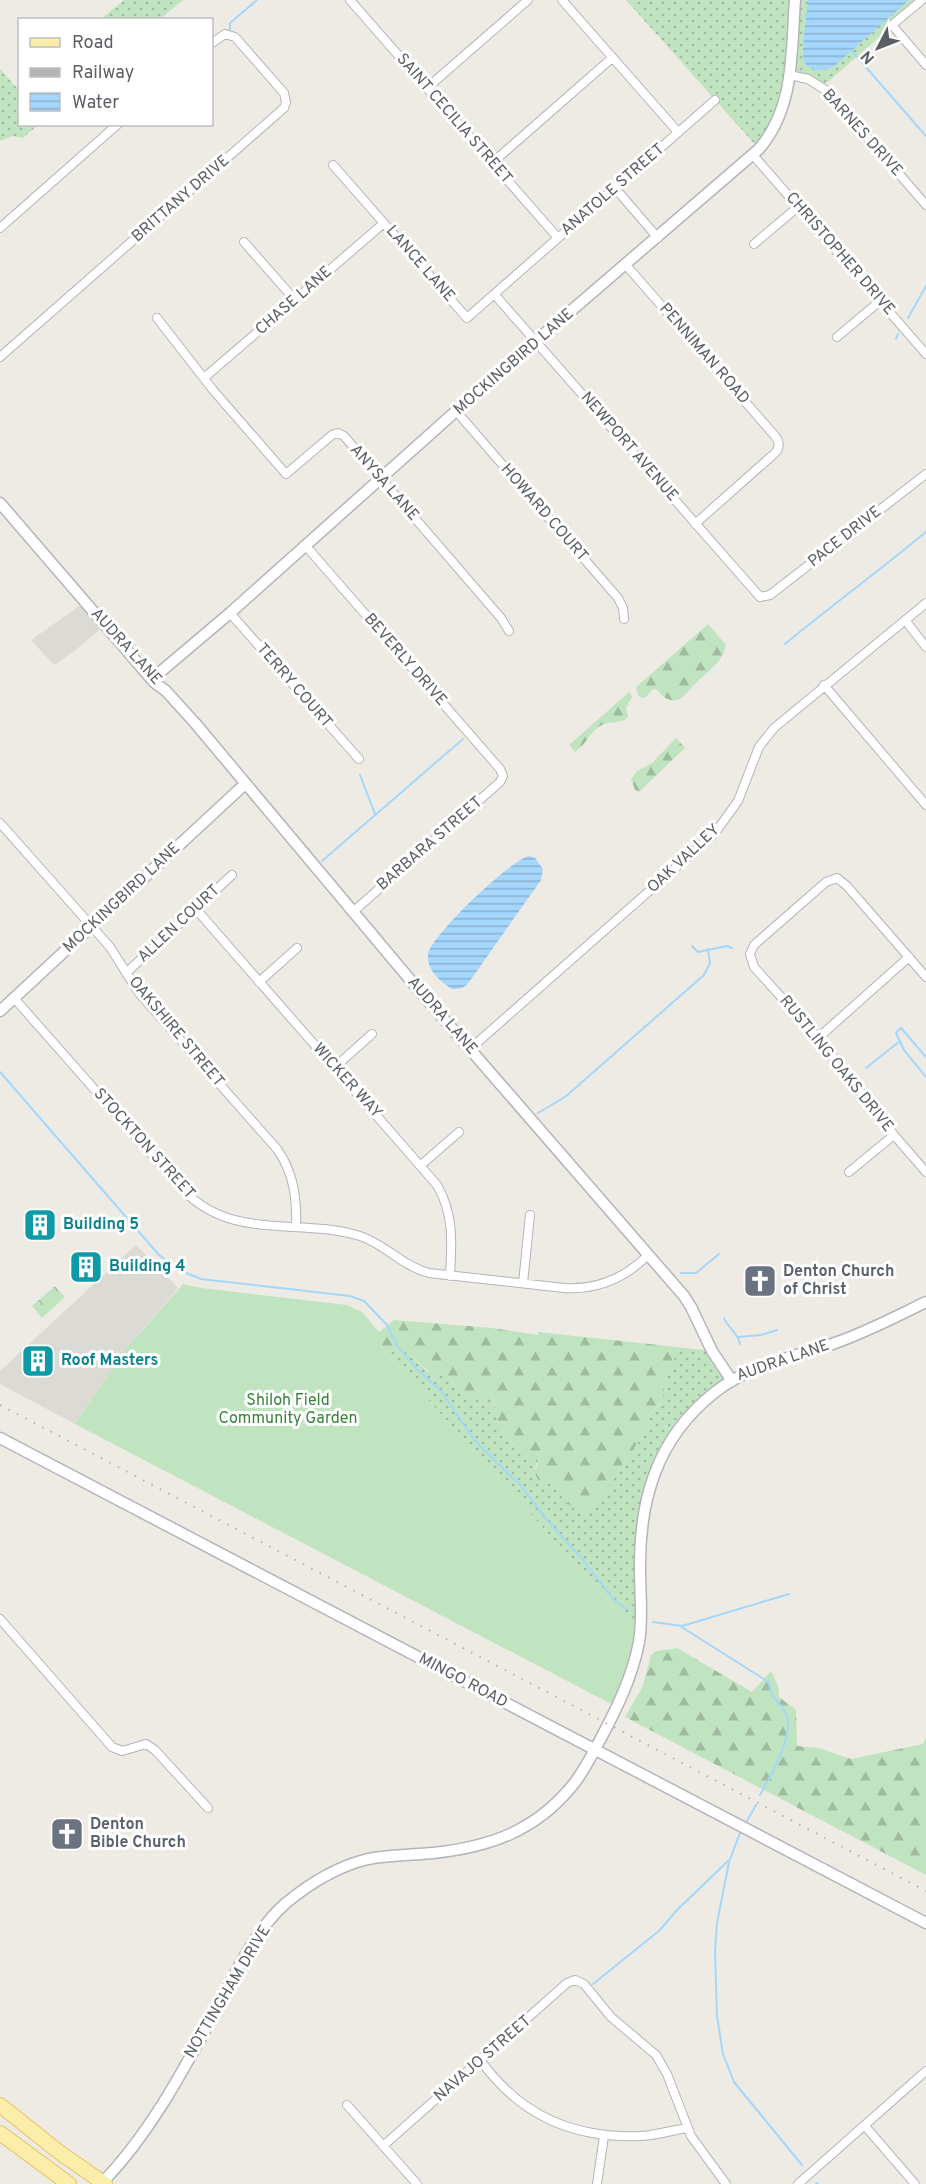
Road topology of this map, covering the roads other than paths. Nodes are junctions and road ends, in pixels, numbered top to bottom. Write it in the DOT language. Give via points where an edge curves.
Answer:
graph roads {
  1 [pos="528,0"];
  2 [pos="562,0"];
  3 [pos="795,0"];
  4 [pos="922,0"];
  5 [pos="356,2"];
  6 [pos="213,42"];
  7 [pos="612,58"];
  8 [pos="926,64"];
  9 [pos="789,75"];
  10 [pos="427,88"];
  11 [pos="715,100"];
  12 [pos="116,126"];
  13 [pos="678,132"];
  14 [pos="753,155"];
  15 [pos="492,163"];
  16 [pos="333,165"];
  17 [pos="615,188"];
  18 [pos="926,205"];
  19 [pos="799,206"];
  20 [pos="384,223"];
  21 [pos="0,228"];
  22 [pos="558,238"];
  23 [pos="658,238"];
  24 [pos="244,242"];
  25 [pos="754,244"];
  26 [pos="626,265"];
  27 [pos="512,279"];
  28 [pos="495,295"];
  29 [pos="295,300"];
  30 [pos="880,301"];
  31 [pos="157,318"];
  32 [pos="837,338"];
  33 [pos="537,341"];
  34 [pos="926,354"];
  35 [pos="0,357"];
  36 [pos="204,378"];
  37 [pos="456,411"];
  38 [pos="926,474"];
  39 [pos="380,477"];
  40 [pos="0,503"];
  41 [pos="695,524"];
  42 [pos="305,545"];
  43 [pos="764,598"];
  44 [pos="926,603"];
  45 [pos="230,613"];
  46 [pos="624,619"];
  47 [pos="905,620"];
  48 [pos="509,631"];
  49 [pos="926,647"];
  50 [pos="152,679"];
  51 [pos="824,685"];
  52 [pos="359,759"];
  53 [pos="503,776"];
  54 [pos="245,784"];
  55 [pos="926,805"];
  56 [pos="0,823"];
  57 [pos="232,875"];
  58 [pos="195,908"];
  59 [pos="354,911"];
  60 [pos="91,926"];
  61 [pos="297,948"];
  62 [pos="909,957"];
  63 [pos="126,973"];
  64 [pos="926,977"];
  65 [pos="259,982"];
  66 [pos="14,998"];
  67 [pos="0,1011"];
  68 [pos="372,1034"];
  69 [pos="818,1038"];
  70 [pos="470,1049"];
  71 [pos="335,1067"];
  72 [pos="459,1132"];
  73 [pos="894,1135"];
  74 [pos="421,1165"];
  75 [pos="849,1172"];
  76 [pos="926,1172"];
  77 [pos="530,1215"];
  78 [pos="296,1227"];
  79 [pos="648,1255"];
  80 [pos="450,1276"];
  81 [pos="523,1283"];
  82 [pos="926,1302"];
  83 [pos="732,1381"];
  84 [pos="0,1438"];
  85 [pos="0,1619"];
  86 [pos="595,1750"];
  87 [pos="208,1808"];
  88 [pos="926,1923"];
  89 [pos="481,2061"];
  90 [pos="926,2071"];
  91 [pos="0,2105"];
  92 [pos="346,2105"];
  93 [pos="865,2126"];
  94 [pos="687,2128"];
  95 [pos="0,2133"];
  96 [pos="603,2136"];
  97 [pos="383,2146"];
  98 [pos="103,2183"];
  99 [pos="69,2184"];
  100 [pos="417,2184"];
  101 [pos="597,2184"];
  102 [pos="726,2184"];
  103 [pos="798,2184"];
  104 [pos="915,2184"];
  1 -- 10 [label="street"];
  2 -- 7 [label="street"];
  3 -- 9 [label="street, MOCKINGBIRD LANE"];
  4 -- 8 [label="street" via="892,25"];
  5 -- 10 [label="street, SAINT CECILIA STREET"];
  6 -- 35 [label="street, BRITTANY DRIVE" via="225,34 235,37 282,91 284,108"];
  7 -- 13 [label="street"];
  7 -- 15 [label="street"];
  9 -- 14 [label="street, MOCKINGBIRD LANE" via="780,116"];
  9 -- 18 [label="street, BARNES DRIVE" via="808,79 827,92"];
  10 -- 15 [label="street, SAINT CECILIA STREET"];
  11 -- 13 [label="street, ANATOLE STREET"];
  12 -- 21 [label="street"];
  13 -- 17 [label="street, ANATOLE STREET"];
  14 -- 19 [label="street, CHRISTOPHER DRIVE"];
  14 -- 23 [label="street, MOCKINGBIRD LANE"];
  15 -- 22 [label="street, SAINT CECILIA STREET"];
  16 -- 20 [label="street, LANCE LANE"];
  17 -- 22 [label="street, ANATOLE STREET"];
  17 -- 23 [label="street"];
  19 -- 25 [label="street"];
  19 -- 30 [label="street, CHRISTOPHER DRIVE"];
  20 -- 28 [label="street, LANCE LANE" via="467,318"];
  20 -- 29 [label="street, CHASE LANE"];
  22 -- 27 [label="street, ANATOLE STREET"];
  23 -- 26 [label="street, MOCKINGBIRD LANE"];
  24 -- 29 [label="street"];
  26 -- 33 [label="street, MOCKINGBIRD LANE"];
  26 -- 41 [label="street, PENNIMAN ROAD" via="776,436 779,445 775,453"];
  27 -- 28 [label="street, LANCE LANE"];
  28 -- 33 [label="street, NEWPORT AVENUE"];
  29 -- 36 [label="street, CHASE LANE"];
  30 -- 32 [label="street"];
  30 -- 34 [label="street, CHRISTOPHER DRIVE"];
  31 -- 36 [label="street, ANYSA LANE"];
  33 -- 37 [label="street, MOCKINGBIRD LANE"];
  33 -- 41 [label="street, NEWPORT AVENUE"];
  36 -- 39 [label="street, ANYSA LANE" via="286,474 338,433"];
  37 -- 39 [label="street, MOCKINGBIRD LANE"];
  37 -- 46 [label="street, HOWARD COURT" via="618,598"];
  38 -- 43 [label="street, PACE DRIVE"];
  39 -- 42 [label="street, MOCKINGBIRD LANE"];
  39 -- 48 [label="street, ANYSA LANE"];
  40 -- 50 [label="street, AUDRA LANE"];
  41 -- 43 [label="street, NEWPORT AVENUE" via="755,593"];
  42 -- 45 [label="street, MOCKINGBIRD LANE"];
  42 -- 53 [label="street, BEVERLY DRIVE"];
  44 -- 47 [label="street, OAK VALLEY"];
  45 -- 50 [label="street, MOCKINGBIRD LANE"];
  45 -- 52 [label="street, TERRY COURT"];
  47 -- 49 [label="street"];
  47 -- 51 [label="street, OAK VALLEY"];
  50 -- 54 [label="street, AUDRA LANE" via="195,723"];
  51 -- 55 [label="street"];
  51 -- 70 [label="street, OAK VALLEY" via="764,740 742,793 715,833"];
  53 -- 59 [label="street, BARBARA STREET"];
  54 -- 59 [label="street, AUDRA LANE"];
  54 -- 60 [label="street, MOCKINGBIRD LANE"];
  56 -- 60 [label="street, OAKSHIRE STREET"];
  57 -- 58 [label="street, ALLEN COURT"];
  58 -- 63 [label="street, ALLEN COURT"];
  58 -- 65 [label="street, WICKER WAY"];
  59 -- 70 [label="street, AUDRA LANE"];
  60 -- 63 [label="street, OAKSHIRE STREET"];
  60 -- 66 [label="street, MOCKINGBIRD LANE"];
  61 -- 65 [label="street"];
  62 -- 64 [label="street"];
  62 -- 69 [label="street"];
  62 -- 69 [label="street, RUSTLING OAKS DRIVE" via="837,878 826,882 754,945 750,954 754,967"];
  63 -- 78 [label="street, OAKSHIRE STREET" via="139,993 279,1152 295,1193"];
  65 -- 71 [label="street, WICKER WAY"];
  66 -- 67 [label="street, MOCKINGBIRD LANE"];
  66 -- 78 [label="street, STOCKTON STREET" via="195,1201 214,1214 236,1221"];
  68 -- 71 [label="street"];
  69 -- 73 [label="street, RUSTLING OAKS DRIVE"];
  70 -- 79 [label="street, AUDRA LANE"];
  71 -- 74 [label="street, WICKER WAY"];
  72 -- 74 [label="street"];
  73 -- 75 [label="street"];
  73 -- 76 [label="street, RUSTLING OAKS DRIVE"];
  74 -- 80 [label="street, WICKER WAY" via="437,1185 449,1210"];
  77 -- 81 [label="street"];
  78 -- 80 [label="street, STOCKTON STREET" via="358,1236 415,1269"];
  79 -- 81 [label="street, STOCKTON STREET" via="626,1273 597,1286 572,1288"];
  79 -- 83 [label="street, AUDRA LANE" via="691,1307"];
  80 -- 81 [label="street, STOCKTON STREET"];
  82 -- 83 [label="street, AUDRA LANE" via="846,1339"];
  83 -- 86 [label="street, NOTTINGHAM DRIVE" via="684,1422 652,1477 640,1530 639,1641 627,1687"];
  84 -- 86 [label="street, MINGO ROAD"];
  85 -- 87 [label="street" via="112,1748 122,1752 146,1744"];
  86 -- 88 [label="street, MINGO ROAD"];
  86 -- 98 [label="street, NOTTINGHAM DRIVE" via="574,1784 550,1809 506,1837 463,1849 364,1860 339,1869 283,1905 249,1950 136,2145"];
  89 -- 94 [label="street, NAVAJO STREET" via="575,1980 584,1984 611,2018 656,2055 668,2074"];
  89 -- 96 [label="street" via="504,2089 528,2108 556,2123"];
  89 -- 97 [label="street, NAVAJO STREET"];
  90 -- 93 [label="street"];
  91 -- 98 [label="main road"];
  92 -- 97 [label="street"];
  93 -- 103 [label="street"];
  93 -- 104 [label="street"];
  94 -- 96 [label="street" via="659,2134"];
  94 -- 102 [label="street"];
  95 -- 99 [label="main road"];
  96 -- 101 [label="street"];
  97 -- 100 [label="street"];
}
